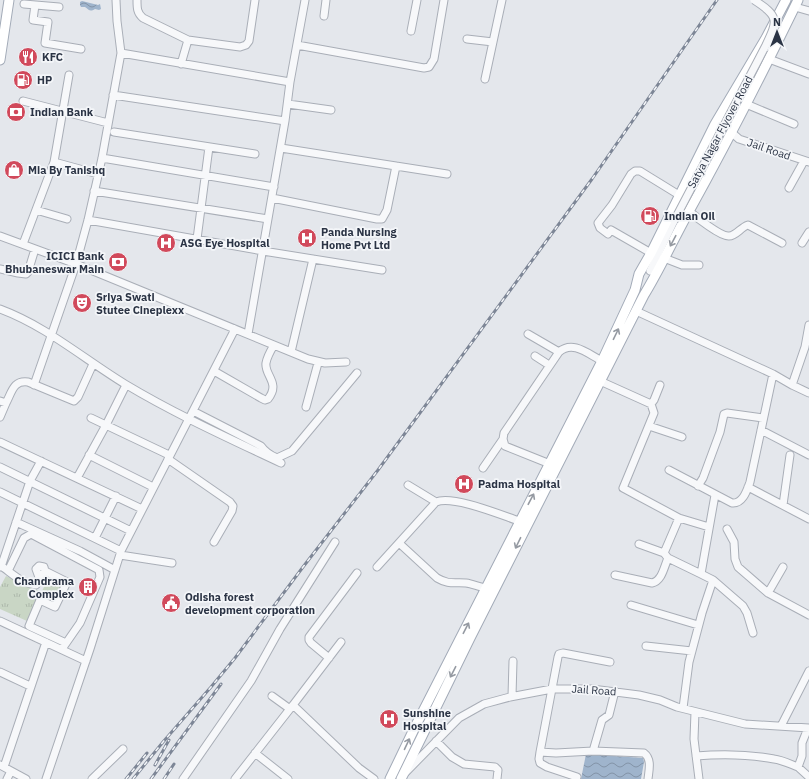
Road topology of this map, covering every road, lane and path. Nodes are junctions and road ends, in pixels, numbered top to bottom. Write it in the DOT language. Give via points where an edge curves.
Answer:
graph roads {
  1 [pos="9,0"];
  2 [pos="116,0"];
  3 [pos="137,0"];
  4 [pos="255,0"];
  5 [pos="305,0"];
  6 [pos="326,0"];
  7 [pos="417,0"];
  8 [pos="444,0"];
  9 [pos="502,0"];
  10 [pos="754,0"];
  11 [pos="786,0"];
  12 [pos="24,4"];
  13 [pos="796,4"];
  14 [pos="36,5"];
  15 [pos="59,7"];
  16 [pos="809,11"];
  17 [pos="324,16"];
  18 [pos="411,31"];
  19 [pos="467,39"];
  20 [pos="188,40"];
  21 [pos="493,42"];
  22 [pos="297,44"];
  23 [pos="81,49"];
  24 [pos="121,53"];
  25 [pos="769,59"];
  26 [pos="0,60"];
  27 [pos="181,64"];
  28 [pos="747,70"];
  29 [pos="809,74"];
  30 [pos="69,75"];
  31 [pos="760,77"];
  32 [pos="485,79"];
  33 [pos="290,82"];
  34 [pos="113,95"];
  35 [pos="23,101"];
  36 [pos="288,104"];
  37 [pos="746,104"];
  38 [pos="331,110"];
  39 [pos="63,112"];
  40 [pos="285,121"];
  41 [pos="108,123"];
  42 [pos="794,124"];
  43 [pos="114,132"];
  44 [pos="732,132"];
  45 [pos="209,147"];
  46 [pos="281,148"];
  47 [pos="255,154"];
  48 [pos="102,158"];
  49 [pos="806,161"];
  50 [pos="54,162"];
  51 [pos="396,166"];
  52 [pos="98,174"];
  53 [pos="447,174"];
  54 [pos="205,175"];
  55 [pos="274,187"];
  56 [pos="789,188"];
  57 [pos="94,192"];
  58 [pos="679,195"];
  59 [pos="272,198"];
  60 [pos="200,208"];
  61 [pos="36,210"];
  62 [pos="689,212"];
  63 [pos="67,219"];
  64 [pos="268,219"];
  65 [pos="88,220"];
  66 [pos="809,232"];
  67 [pos="0,236"];
  68 [pos="197,239"];
  69 [pos="782,242"];
  70 [pos="802,243"];
  71 [pos="22,244"];
  72 [pos="35,249"];
  73 [pos="263,251"];
  74 [pos="651,253"];
  75 [pos="664,258"];
  76 [pos="313,259"];
  77 [pos="76,264"];
  78 [pos="699,265"];
  79 [pos="0,269"];
  80 [pos="382,270"];
  81 [pos="639,274"];
  82 [pos="652,278"];
  83 [pos="0,309"];
  84 [pos="636,311"];
  85 [pos="809,325"];
  86 [pos="235,329"];
  87 [pos="248,334"];
  88 [pos="528,334"];
  89 [pos="52,336"];
  90 [pos="274,345"];
  91 [pos="291,352"];
  92 [pos="559,352"];
  93 [pos="535,356"];
  94 [pos="602,361"];
  95 [pos="318,362"];
  96 [pos="346,362"];
  97 [pos="93,364"];
  98 [pos="549,365"];
  99 [pos="214,371"];
  100 [pos="357,373"];
  101 [pos="773,374"];
  102 [pos="600,381"];
  103 [pos="126,384"];
  104 [pos="660,384"];
  105 [pos="34,385"];
  106 [pos="792,385"];
  107 [pos="809,393"];
  108 [pos="3,402"];
  109 [pos="651,404"];
  110 [pos="306,407"];
  111 [pos="193,411"];
  112 [pos="0,417"];
  113 [pos="91,418"];
  114 [pos="763,418"];
  115 [pos="188,419"];
  116 [pos="106,425"];
  117 [pos="649,426"];
  118 [pos="761,430"];
  119 [pos="682,438"];
  120 [pos="503,439"];
  121 [pos="0,442"];
  122 [pos="89,455"];
  123 [pos="790,455"];
  124 [pos="809,455"];
  125 [pos="168,457"];
  126 [pos="41,461"];
  127 [pos="280,463"];
  128 [pos="550,464"];
  129 [pos="0,467"];
  130 [pos="483,468"];
  131 [pos="669,470"];
  132 [pos="76,478"];
  133 [pos="30,481"];
  134 [pos="408,485"];
  135 [pos="698,486"];
  136 [pos="153,487"];
  137 [pos="748,487"];
  138 [pos="0,492"];
  139 [pos="716,495"];
  140 [pos="116,496"];
  141 [pos="436,502"];
  142 [pos="23,503"];
  143 [pos="782,505"];
  144 [pos="142,508"];
  145 [pos="679,518"];
  146 [pos="104,519"];
  147 [pos="809,519"];
  148 [pos="519,521"];
  149 [pos="16,522"];
  150 [pos="709,527"];
  151 [pos="727,529"];
  152 [pos="131,531"];
  153 [pos="95,538"];
  154 [pos="214,542"];
  155 [pos="335,542"];
  156 [pos="399,543"];
  157 [pos="640,544"];
  158 [pos="120,553"];
  159 [pos="666,556"];
  160 [pos="172,563"];
  161 [pos="0,566"];
  162 [pos="377,567"];
  163 [pos="782,567"];
  164 [pos="115,570"];
  165 [pos="8,571"];
  166 [pos="357,573"];
  167 [pos="701,574"];
  168 [pos="615,575"];
  169 [pos="713,580"];
  170 [pos="486,588"];
  171 [pos="768,593"];
  172 [pos="631,605"];
  173 [pos="809,615"];
  174 [pos="0,621"];
  175 [pos="698,625"];
  176 [pos="753,633"];
  177 [pos="46,642"];
  178 [pos="341,642"];
  179 [pos="64,646"];
  180 [pos="646,646"];
  181 [pos="692,651"];
  182 [pos="329,658"];
  183 [pos="86,660"];
  184 [pos="513,661"];
  185 [pos="610,662"];
  186 [pos="809,671"];
  187 [pos="0,672"];
  188 [pos="30,686"];
  189 [pos="552,689"];
  190 [pos="614,691"];
  191 [pos="272,696"];
  192 [pos="512,696"];
  193 [pos="292,707"];
  194 [pos="683,708"];
  195 [pos="695,712"];
  196 [pos="782,726"];
  197 [pos="808,728"];
  198 [pos="436,741"];
  199 [pos="123,749"];
  200 [pos="593,751"];
  201 [pos="540,752"];
  202 [pos="255,753"];
  203 [pos="696,756"];
  204 [pos="5,767"];
  205 [pos="798,767"];
  206 [pos="397,776"];
  207 [pos="577,777"];
  208 [pos="809,777"];
  209 [pos="7,779"];
  210 [pos="26,779"];
  211 [pos="46,779"];
  212 [pos="92,779"];
  213 [pos="183,779"];
  214 [pos="234,779"];
  215 [pos="288,779"];
  216 [pos="374,779"];
  217 [pos="497,779"];
  218 [pos="648,779"];
  219 [pos="700,779"];
  1 -- 26 [label="main road"];
  2 -- 24 [label="street"];
  3 -- 20 [label="street" via="139,14 143,18"];
  4 -- 20 [label="street" via="249,42 246,45 240,47"];
  5 -- 22 [label="street"];
  6 -- 17 [label="street"];
  7 -- 18 [label="street"];
  8 -- 22 [label="street" via="434,59 424,68"];
  9 -- 21 [label="street"];
  10 -- 82 [label="street, Satya Nagar Flyover Road, bridge" via="770,12 775,20 775,26 674,221"];
  11 -- 28 [label="main road"];
  12 -- 14 [label="street"];
  13 -- 16 [label="street"];
  13 -- 25 [label="main road"];
  14 -- 15 [label="street"];
  14 -- 23 [label="street" via="33,20 48,22 45,43"];
  19 -- 21 [label="street"];
  20 -- 27 [label="street"];
  21 -- 32 [label="street"];
  22 -- 33 [label="street"];
  24 -- 27 [label="street"];
  24 -- 34 [label="street"];
  25 -- 29 [label="street"];
  25 -- 31 [label="main road"];
  27 -- 33 [label="street"];
  28 -- 31 [label="main road"];
  28 -- 58 [label="main road" via="715,124"];
  30 -- 39 [label="street"];
  31 -- 37 [label="main road"];
  33 -- 36 [label="street"];
  34 -- 40 [label="street"];
  34 -- 41 [label="street"];
  35 -- 39 [label="street"];
  36 -- 38 [label="street"];
  36 -- 40 [label="street"];
  37 -- 42 [label="street"];
  37 -- 44 [label="main road"];
  39 -- 41 [label="street"];
  39 -- 50 [label="street"];
  40 -- 46 [label="street"];
  41 -- 48 [label="street"];
  43 -- 45 [label="street"];
  44 -- 49 [label="street, Jail Road" via="739,139"];
  44 -- 62 [label="main road"];
  45 -- 47 [label="street"];
  45 -- 54 [label="street"];
  46 -- 51 [label="street"];
  46 -- 55 [label="street"];
  48 -- 52 [label="street"];
  48 -- 54 [label="street"];
  49 -- 56 [label="street"];
  50 -- 52 [label="street"];
  50 -- 61 [label="street"];
  51 -- 53 [label="street"];
  51 -- 59 [label="street" via="387,210 382,219"];
  52 -- 57 [label="street"];
  54 -- 55 [label="street"];
  54 -- 60 [label="street"];
  55 -- 59 [label="street"];
  57 -- 60 [label="street"];
  57 -- 65 [label="street"];
  58 -- 74 [label="main road"];
  58 -- 74 [label="street" via="635,170 598,222 600,228 608,234 611,230"];
  59 -- 64 [label="street"];
  60 -- 64 [label="street"];
  60 -- 68 [label="street"];
  61 -- 63 [label="street"];
  61 -- 71 [label="street"];
  62 -- 69 [label="street" via="724,235 734,234 748,225"];
  62 -- 75 [label="main road, one-way"];
  64 -- 73 [label="street"];
  65 -- 68 [label="street"];
  65 -- 77 [label="street"];
  66 -- 70 [label="street"];
  67 -- 71 [label="street"];
  68 -- 73 [label="street"];
  71 -- 72 [label="street"];
  72 -- 77 [label="street"];
  72 -- 79 [label="street" via="26,274"];
  73 -- 76 [label="street"];
  73 -- 87 [label="street"];
  74 -- 81 [label="main road"];
  75 -- 78 [label="street" via="682,265"];
  75 -- 82 [label="main road"];
  76 -- 80 [label="street"];
  76 -- 91 [label="street"];
  77 -- 86 [label="street"];
  77 -- 89 [label="street"];
  81 -- 82 [label="main road" via="645,270"];
  81 -- 82 [label="main road" via="639,280 646,286"];
  94 -- 81 [label="main road, one-way" via="635,290"];
  82 -- 84 [label="main road"];
  83 -- 89 [label="street"];
  84 -- 101 [label="street"];
  84 -- 102 [label="main road"];
  85 -- 106 [label="street" via="805,347"];
  86 -- 87 [label="street"];
  86 -- 99 [label="street"];
  87 -- 90 [label="street"];
  88 -- 92 [label="street"];
  89 -- 97 [label="street"];
  89 -- 105 [label="street"];
  90 -- 91 [label="street"];
  90 -- 99 [label="street" via="266,363 273,383 268,399 261,398"];
  91 -- 95 [label="street"];
  92 -- 94 [label="street" via="565,347 574,346"];
  92 -- 98 [label="street"];
  93 -- 98 [label="street"];
  94 -- 128 [label="main road"];
  95 -- 96 [label="street"];
  95 -- 110 [label="street"];
  97 -- 103 [label="street"];
  97 -- 105 [label="street" via="74,401"];
  98 -- 120 [label="street" via="507,427"];
  99 -- 111 [label="street"];
  100 -- 111 [label="street" via="292,451 277,458 261,446"];
  101 -- 106 [label="street"];
  101 -- 114 [label="street"];
  102 -- 109 [label="street"];
  102 -- 206 [label="main road, one-way" via="463,652"];
  103 -- 115 [label="street"];
  103 -- 116 [label="street"];
  104 -- 109 [label="street"];
  105 -- 108 [label="street" via="22,381 15,385"];
  106 -- 107 [label="street"];
  108 -- 112 [label="street"];
  109 -- 117 [label="street" via="654,412"];
  111 -- 115 [label="street"];
  113 -- 116 [label="street"];
  114 -- 118 [label="street"];
  114 -- 135 [label="street" via="724,414 720,432"];
  115 -- 125 [label="street"];
  115 -- 127 [label="street"];
  116 -- 122 [label="street"];
  116 -- 125 [label="street"];
  117 -- 119 [label="street"];
  117 -- 145 [label="street" via="623,488"];
  118 -- 124 [label="street"];
  118 -- 137 [label="street"];
  120 -- 128 [label="street" via="505,446"];
  120 -- 130 [label="street"];
  121 -- 126 [label="street"];
  122 -- 132 [label="street"];
  122 -- 136 [label="street"];
  123 -- 143 [label="street"];
  125 -- 136 [label="street"];
  125 -- 154 [label="street" via="230,502 232,511"];
  126 -- 132 [label="street"];
  126 -- 133 [label="street"];
  148 -- 128 [label="main road, one-way"];
  129 -- 133 [label="street"];
  131 -- 135 [label="street"];
  132 -- 140 [label="street"];
  133 -- 142 [label="street"];
  133 -- 146 [label="street"];
  134 -- 141 [label="street"];
  135 -- 139 [label="street"];
  136 -- 144 [label="street"];
  137 -- 139 [label="street" via="744,498 735,503"];
  137 -- 143 [label="street"];
  138 -- 142 [label="street"];
  139 -- 150 [label="street"];
  140 -- 144 [label="street"];
  140 -- 146 [label="street"];
  141 -- 148 [label="street" via="454,501"];
  141 -- 156 [label="street"];
  142 -- 149 [label="street"];
  142 -- 153 [label="street"];
  143 -- 147 [label="street"];
  144 -- 152 [label="street"];
  145 -- 150 [label="street"];
  145 -- 159 [label="street"];
  146 -- 152 [label="street"];
  146 -- 153 [label="street"];
  148 -- 170 [label="main road"];
  149 -- 161 [label="street"];
  149 -- 164 [label="street"];
  150 -- 167 [label="street"];
  151 -- 171 [label="street" via="734,542 738,567"];
  152 -- 158 [label="street"];
  153 -- 158 [label="street"];
  155 -- 213 [label="street" via="280,629 251,681"];
  156 -- 162 [label="street"];
  156 -- 170 [label="street" via="444,582"];
  157 -- 159 [label="street"];
  158 -- 160 [label="street"];
  158 -- 164 [label="street"];
  159 -- 167 [label="street"];
  159 -- 168 [label="street" via="657,582"];
  161 -- 165 [label="street"];
  163 -- 171 [label="street"];
  164 -- 183 [label="street"];
  165 -- 179 [label="street" via="22,581 36,585 40,580 36,569 39,566 67,582 55,607 40,600 29,626"];
  165 -- 179 [label="street" via="24,538 31,534 99,570 100,577 80,623"];
  166 -- 182 [label="street" via="309,640"];
  167 -- 169 [label="street"];
  169 -- 175 [label="street"];
  169 -- 176 [label="street" via="743,606"];
  206 -- 170 [label="main road, one-way" via="416,725"];
  171 -- 173 [label="street"];
  172 -- 175 [label="street"];
  174 -- 177 [label="street"];
  175 -- 181 [label="street"];
  177 -- 179 [label="street"];
  177 -- 188 [label="street"];
  178 -- 182 [label="street"];
  179 -- 183 [label="street"];
  180 -- 181 [label="street"];
  181 -- 194 [label="street"];
  182 -- 193 [label="street"];
  183 -- 211 [label="street"];
  184 -- 192 [label="street"];
  185 -- 189 [label="street" via="563,652 559,654"];
  186 -- 196 [label="street"];
  187 -- 188 [label="street"];
  188 -- 204 [label="street"];
  189 -- 190 [label="street, Jail Road"];
  189 -- 192 [label="street, Jail Road"];
  189 -- 201 [label="street"];
  190 -- 194 [label="street, Jail Road" via="646,696"];
  190 -- 200 [label="street" via="609,715 602,720"];
  191 -- 193 [label="street"];
  192 -- 198 [label="street, Jail Road" via="484,704 459,718"];
  193 -- 202 [label="street"];
  193 -- 216 [label="street"];
  194 -- 195 [label="street, Jail Road"];
  195 -- 196 [label="street, Jail Road" via="745,724"];
  195 -- 203 [label="street"];
  196 -- 197 [label="street, Jail Road"];
  197 -- 205 [label="street"];
  198 -- 206 [label="street, Jail Road"];
  198 -- 217 [label="street" via="452,757 464,764 495,767 498,770"];
  199 -- 212 [label="street"];
  200 -- 201 [label="street"];
  200 -- 218 [label="street" via="644,753 649,760"];
  201 -- 207 [label="street" via="540,763"];
  202 -- 214 [label="street"];
  202 -- 215 [label="street"];
  203 -- 205 [label="street" via="749,755 775,759"];
  203 -- 219 [label="street"];
  204 -- 209 [label="street"];
  204 -- 210 [label="street"];
  205 -- 208 [label="street"];
}
